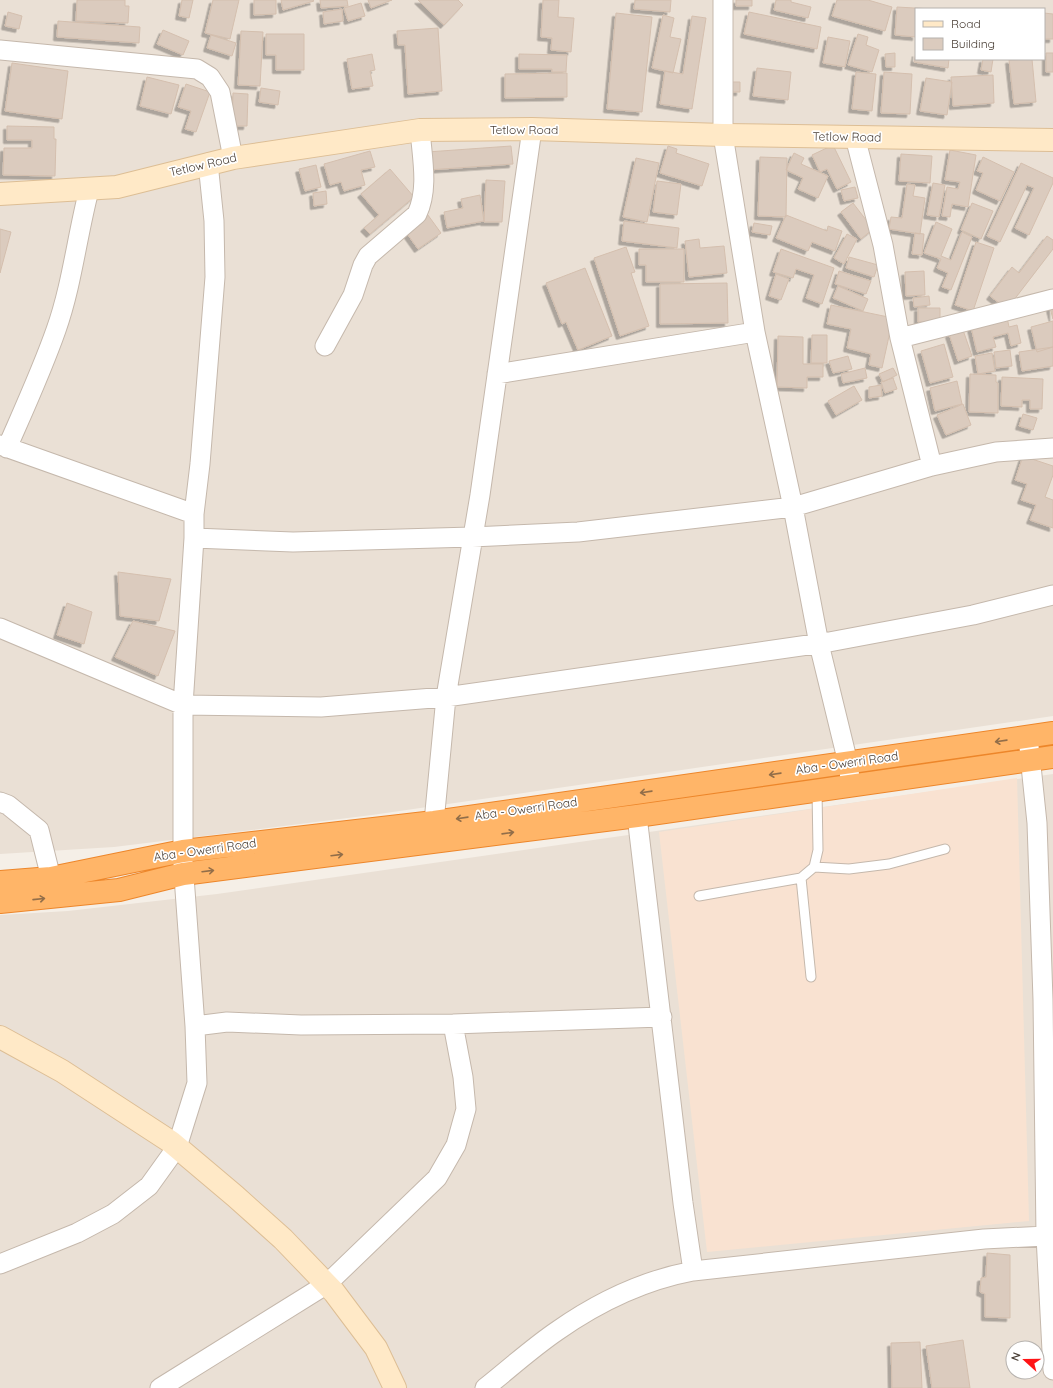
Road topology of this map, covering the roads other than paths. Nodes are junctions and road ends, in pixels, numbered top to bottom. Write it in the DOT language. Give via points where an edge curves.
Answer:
graph roads {
  1 [pos="723,0"];
  2 [pos="0,50"];
  3 [pos="532,129"];
  4 [pos="420,130"];
  5 [pos="723,135"];
  6 [pos="856,137"];
  7 [pos="1053,140"];
  8 [pos="233,158"];
  9 [pos="208,163"];
  10 [pos="89,190"];
  11 [pos="0,194"];
  12 [pos="1053,299"];
  13 [pos="755,332"];
  14 [pos="900,338"];
  15 [pos="325,346"];
  16 [pos="497,374"];
  17 [pos="3,447"];
  18 [pos="1053,448"];
  19 [pos="932,466"];
  20 [pos="793,507"];
  21 [pos="194,514"];
  22 [pos="472,537"];
  23 [pos="194,538"];
  24 [pos="1053,595"];
  25 [pos="0,628"];
  26 [pos="820,644"];
  27 [pos="446,697"];
  28 [pos="183,705"];
  29 [pos="1053,733"];
  30 [pos="1028,737"];
  31 [pos="1053,757"];
  32 [pos="1030,760"];
  33 [pos="848,763"];
  34 [pos="851,786"];
  35 [pos="817,791"];
  36 [pos="0,802"];
  37 [pos="637,816"];
  38 [pos="434,822"];
  39 [pos="945,849"];
  40 [pos="183,851"];
  41 [pos="814,867"];
  42 [pos="183,874"];
  43 [pos="51,878"];
  44 [pos="801,878"];
  45 [pos="0,882"];
  46 [pos="699,896"];
  47 [pos="0,902"];
  48 [pos="812,977"];
  49 [pos="1048,1000"];
  50 [pos="662,1017"];
  51 [pos="453,1024"];
  52 [pos="195,1026"];
  53 [pos="0,1037"];
  54 [pos="177,1147"];
  55 [pos="1046,1236"];
  56 [pos="0,1264"];
  57 [pos="693,1271"];
  58 [pos="327,1284"];
  59 [pos="1052,1321"];
  60 [pos="1053,1370"];
  61 [pos="160,1388"];
  62 [pos="395,1388"];
  63 [pos="485,1388"];
  1 -- 5 [label="street"];
  2 -- 8 [label="street" via="197,68 210,77 220,92"];
  3 -- 4 [label="street, Tetlow Road"];
  3 -- 5 [label="street, Tetlow Road"];
  3 -- 16 [label="street"];
  4 -- 8 [label="street, Tetlow Road"];
  4 -- 15 [label="street" via="423,187 421,205 417,214 368,256 362,265 353,295"];
  5 -- 6 [label="street, Tetlow Road"];
  5 -- 13 [label="street"];
  6 -- 7 [label="street, Tetlow Road"];
  6 -- 14 [label="street" via="883,245"];
  8 -- 9 [label="street, Tetlow Road"];
  9 -- 10 [label="street, Tetlow Road" via="117,187"];
  9 -- 21 [label="street" via="214,221 215,278"];
  10 -- 11 [label="street, Tetlow Road"];
  10 -- 17 [label="street" via="68,291 56,329"];
  12 -- 14 [label="street"];
  13 -- 16 [label="street"];
  13 -- 20 [label="street"];
  14 -- 19 [label="street"];
  16 -- 22 [label="street"];
  17 -- 21 [label="street"];
  18 -- 19 [label="street" via="996,452"];
  19 -- 20 [label="street"];
  20 -- 22 [label="street" via="578,532"];
  20 -- 26 [label="street"];
  21 -- 23 [label="street"];
  22 -- 23 [label="street" via="293,542"];
  22 -- 27 [label="street"];
  23 -- 28 [label="street"];
  24 -- 26 [label="street" via="973,615"];
  25 -- 28 [label="street"];
  26 -- 27 [label="street"];
  26 -- 33 [label="street"];
  27 -- 28 [label="street" via="321,707"];
  27 -- 38 [label="street"];
  28 -- 40 [label="street"];
  29 -- 30 [label="highway, Aba - Owerri Road"];
  30 -- 32 [label="street"];
  30 -- 33 [label="highway, Aba - Owerri Road, one-way"];
  31 -- 32 [label="highway, Aba - Owerri Road"];
  32 -- 34 [label="highway, Aba - Owerri Road"];
  32 -- 49 [label="street" via="1037,823"];
  33 -- 34 [label="street"];
  33 -- 38 [label="highway, Aba - Owerri Road, one-way"];
  34 -- 35 [label="highway, Aba - Owerri Road"];
  35 -- 37 [label="highway, Aba - Owerri Road"];
  35 -- 41 [label="lane" via="818,850"];
  36 -- 43 [label="street" via="8,805 39,830"];
  42 -- 37 [label="highway, Aba - Owerri Road, one-way"];
  37 -- 50 [label="street"];
  38 -- 40 [label="highway, Aba - Owerri Road"];
  39 -- 41 [label="lane" via="889,864 849,869"];
  40 -- 42 [label="street"];
  40 -- 43 [label="highway, Aba - Owerri Road"];
  41 -- 44 [label="lane"];
  47 -- 42 [label="highway, Aba - Owerri Road, one-way" via="119,890"];
  42 -- 52 [label="street"];
  43 -- 45 [label="highway, Aba - Owerri Road"];
  44 -- 46 [label="lane"];
  44 -- 48 [label="lane"];
  49 -- 55 [label="street"];
  50 -- 51 [label="street"];
  50 -- 57 [label="street"];
  51 -- 52 [label="street" via="301,1025 227,1022"];
  51 -- 58 [label="street" via="466,1109 456,1145 437,1178"];
  52 -- 54 [label="street" via="197,1083"];
  53 -- 54 [label="street" via="62,1071"];
  54 -- 56 [label="street" via="149,1186 113,1214 77,1233"];
  54 -- 58 [label="street" via="283,1239"];
  55 -- 57 [label="street" via="984,1239"];
  55 -- 59 [label="street"];
  57 -- 63 [label="street" via="667,1276 618,1296 572,1321"];
  58 -- 61 [label="street"];
  58 -- 62 [label="street" via="376,1348"];
  59 -- 60 [label="street"];
}
